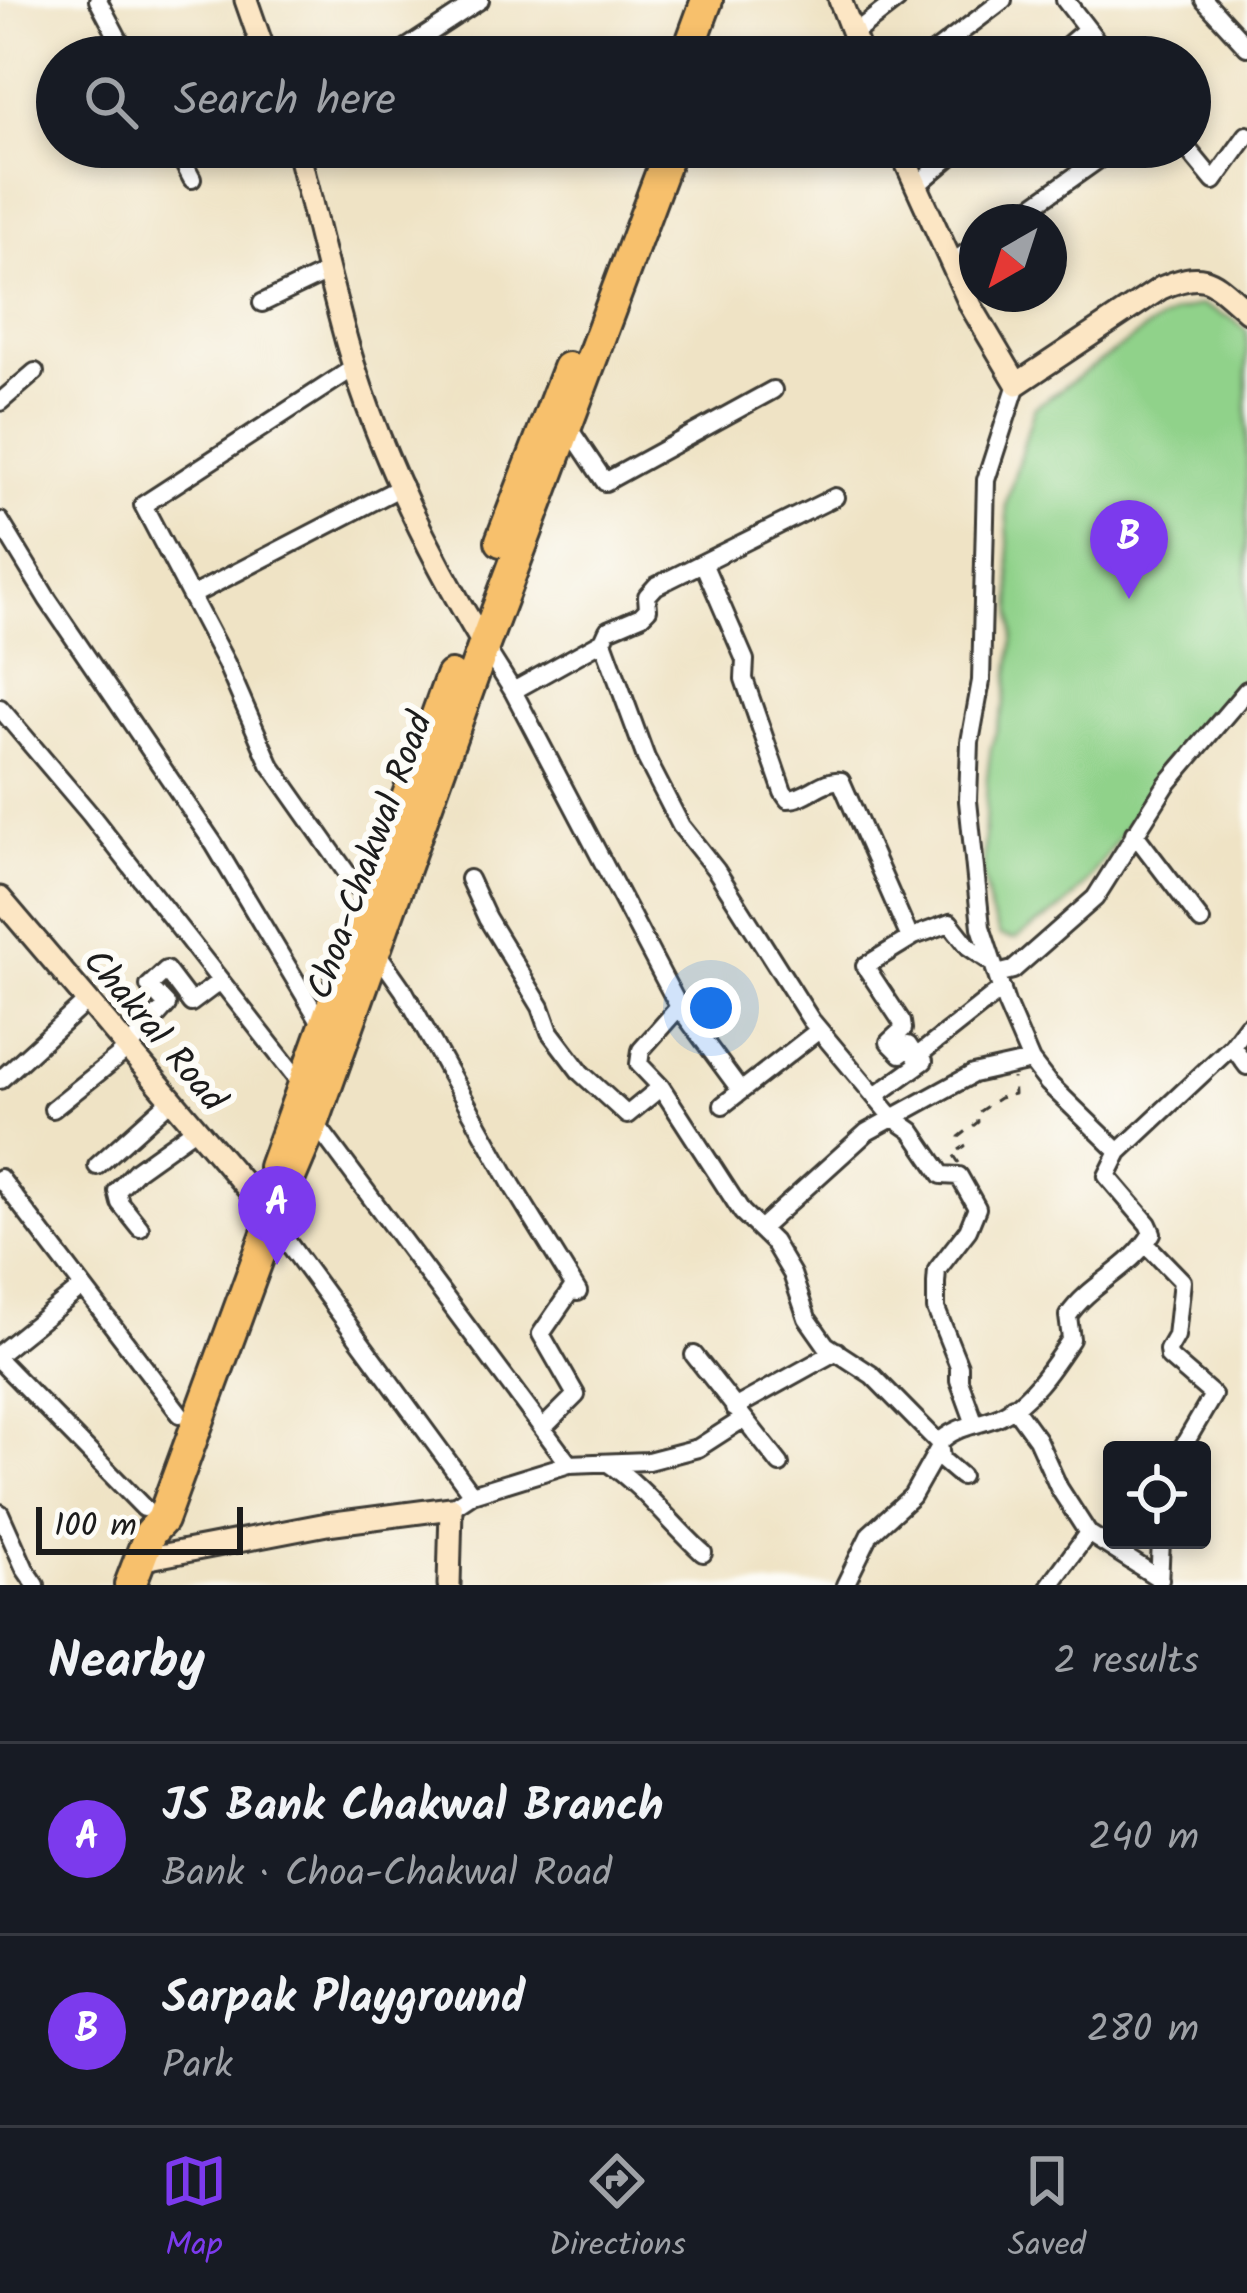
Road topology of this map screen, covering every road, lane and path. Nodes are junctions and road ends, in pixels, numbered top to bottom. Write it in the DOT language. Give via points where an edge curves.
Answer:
graph roads {
  1 [pos="98,0"];
  2 [pos="480,0"];
  3 [pos="840,0"];
  4 [pos="897,0"];
  5 [pos="1003,0"];
  6 [pos="1065,0"];
  7 [pos="1204,0"];
  8 [pos="249,2"];
  9 [pos="708,3"];
  10 [pos="1087,29"];
  11 [pos="853,34"];
  12 [pos="117,36"];
  13 [pos="260,36"];
  14 [pos="425,36"];
  15 [pos="695,36"];
  16 [pos="706,36"];
  17 [pos="956,36"];
  18 [pos="1079,36"];
  19 [pos="1092,36"];
  20 [pos="1247,47"];
  21 [pos="1247,135"];
  22 [pos="186,168"];
  23 [pos="302,168"];
  24 [pos="644,168"];
  25 [pos="663,168"];
  26 [pos="909,168"];
  27 [pos="937,168"];
  28 [pos="1086,168"];
  29 [pos="1203,168"];
  30 [pos="192,179"];
  31 [pos="917,185"];
  32 [pos="1035,204"];
  33 [pos="959,258"];
  34 [pos="952,263"];
  35 [pos="329,271"];
  36 [pos="262,303"];
  37 [pos="1247,311"];
  38 [pos="355,367"];
  39 [pos="35,372"];
  40 [pos="1017,384"];
  41 [pos="773,390"];
  42 [pos="0,402"];
  43 [pos="568,427"];
  44 [pos="404,487"];
  45 [pos="835,497"];
  46 [pos="0,521"];
  47 [pos="703,563"];
  48 [pos="190,596"];
  49 [pos="477,634"];
  50 [pos="603,641"];
  51 [pos="1247,690"];
  52 [pos="513,692"];
  53 [pos="0,708"];
  54 [pos="1134,833"];
  55 [pos="469,879"];
  56 [pos="0,898"];
  57 [pos="368,903"];
  58 [pos="1201,922"];
  59 [pos="910,938"];
  60 [pos="376,951"];
  61 [pos="997,975"];
  62 [pos="219,982"];
  63 [pos="88,1000"];
  64 [pos="679,1007"];
  65 [pos="1247,1026"];
  66 [pos="324,1028"];
  67 [pos="819,1030"];
  68 [pos="1232,1046"];
  69 [pos="129,1048"];
  70 [pos="922,1058"];
  71 [pos="1031,1061"];
  72 [pos="1010,1066"];
  73 [pos="1247,1066"];
  74 [pos="0,1080"];
  75 [pos="303,1087"];
  76 [pos="661,1087"];
  77 [pos="741,1091"];
  78 [pos="939,1091"];
  79 [pos="875,1096"];
  80 [pos="172,1099"];
  81 [pos="723,1106"];
  82 [pos="52,1109"];
  83 [pos="892,1117"];
  84 [pos="314,1121"];
  85 [pos="196,1128"];
  86 [pos="1119,1152"];
  87 [pos="98,1166"];
  88 [pos="959,1176"];
  89 [pos="0,1178"];
  90 [pos="266,1212"];
  91 [pos="140,1228"];
  92 [pos="760,1229"];
  93 [pos="1146,1244"];
  94 [pos="82,1287"];
  95 [pos="837,1351"];
  96 [pos="694,1355"];
  97 [pos="0,1357"];
  98 [pos="1013,1406"];
  99 [pos="179,1414"];
  100 [pos="738,1414"];
  101 [pos="975,1424"];
  102 [pos="543,1428"];
  103 [pos="1185,1441"];
  104 [pos="939,1447"];
  105 [pos="608,1462"];
  106 [pos="569,1464"];
  107 [pos="780,1464"];
  108 [pos="961,1476"];
  109 [pos="472,1494"];
  110 [pos="451,1508"];
  111 [pos="0,1514"];
  112 [pos="1088,1533"];
  113 [pos="141,1546"];
  114 [pos="1161,1549"];
  115 [pos="703,1553"];
  116 [pos="1159,1582"];
  117 [pos="36,1585"];
  118 [pos="449,1585"];
  119 [pos="844,1585"];
  120 [pos="1050,1585"];
  1 -- 12 [label="street"];
  2 -- 14 [label="street"];
  3 -- 11 [label="street"];
  4 -- 11 [label="street"];
  5 -- 17 [label="street"];
  6 -- 10 [label="street"];
  7 -- 20 [label="street"];
  8 -- 13 [label="street"];
  9 -- 15 [label="highway"];
  9 -- 16 [label="highway"];
  10 -- 18 [label="street"];
  10 -- 19 [label="street"];
  21 -- 29 [label="street" via="1214,181"];
  22 -- 30 [label="street"];
  23 -- 35 [label="street"];
  24 -- 49 [label="highway"];
  25 -- 43 [label="highway, Choa-Chakwal Road"];
  26 -- 31 [label="street"];
  27 -- 31 [label="street"];
  28 -- 32 [label="street"];
  31 -- 34 [label="street"];
  33 -- 34 [label="street"];
  34 -- 40 [label="street"];
  35 -- 36 [label="street"];
  35 -- 38 [label="street"];
  37 -- 40 [label="street" via="1208,278 1186,277"];
  38 -- 44 [label="street"];
  38 -- 48 [label="street" via="142,505"];
  39 -- 42 [label="street"];
  40 -- 61 [label="street" via="986,480 981,681 968,801 981,927"];
  41 -- 43 [label="street" via="605,482"];
  43 -- 49 [label="highway, Choa-Chakwal Road"];
  44 -- 48 [label="street"];
  44 -- 49 [label="street"];
  45 -- 47 [label="street"];
  46 -- 66 [label="street" via="214,844"];
  47 -- 50 [label="street" via="650,590 648,609 608,630"];
  47 -- 59 [label="street" via="745,660 744,680 783,792 795,799 841,781"];
  48 -- 57 [label="street" via="270,764"];
  49 -- 52 [label="street"];
  49 -- 57 [label="highway"];
  49 -- 60 [label="highway, Choa-Chakwal Road"];
  50 -- 52 [label="street"];
  50 -- 67 [label="street" via="681,826"];
  51 -- 54 [label="street"];
  52 -- 64 [label="street"];
  53 -- 62 [label="street"];
  54 -- 58 [label="street"];
  54 -- 61 [label="street" via="1096,898"];
  55 -- 76 [label="street" via="580,1073 627,1114"];
  56 -- 63 [label="street, Chakral Road"];
  57 -- 66 [label="highway"];
  59 -- 61 [label="street" via="950,923"];
  59 -- 70 [label="street" via="865,966 902,1022 889,1042"];
  60 -- 84 [label="highway, Choa-Chakwal Road"];
  60 -- 102 [label="street" via="576,1289 541,1334 576,1395"];
  61 -- 70 [label="street"];
  61 -- 71 [label="street"];
  62 -- 69 [label="street" via="191,1004 166,970 148,986 167,1005"];
  62 -- 75 [label="street"];
  63 -- 69 [label="street, Chakral Road"];
  63 -- 74 [label="street"];
  64 -- 76 [label="street" via="638,1058"];
  64 -- 77 [label="street"];
  65 -- 68 [label="street"];
  66 -- 75 [label="highway"];
  67 -- 77 [label="street"];
  67 -- 79 [label="street"];
  68 -- 73 [label="street"];
  68 -- 86 [label="street"];
  69 -- 80 [label="street, Chakral Road"];
  69 -- 82 [label="street"];
  70 -- 78 [label="street"];
  70 -- 79 [label="street"];
  71 -- 72 [label="street"];
  71 -- 86 [label="street"];
  72 -- 78 [label="street"];
  72 -- 88 [label="path" via="1014,1094 977,1113 978,1122 958,1137 965,1146 953,1154"];
  75 -- 90 [label="highway"];
  76 -- 92 [label="street"];
  77 -- 81 [label="street"];
  78 -- 83 [label="street"];
  79 -- 83 [label="street"];
  80 -- 85 [label="street, Chakral Road"];
  80 -- 87 [label="street"];
  83 -- 88 [label="street" via="912,1131 942,1175"];
  83 -- 92 [label="street"];
  84 -- 90 [label="highway, Choa-Chakwal Road"];
  84 -- 102 [label="street"];
  85 -- 90 [label="street, Chakral Road"];
  85 -- 91 [label="street" via="117,1191"];
  86 -- 93 [label="street" via="1107,1176 1148,1224"];
  88 -- 101 [label="street" via="977,1208 937,1270 936,1309"];
  89 -- 94 [label="street"];
  90 -- 99 [label="highway"];
  90 -- 109 [label="street"];
  90 -- 113 [label="highway, Choa-Chakwal Road" via="161,1520"];
  92 -- 95 [label="street" via="791,1274 807,1318"];
  93 -- 98 [label="street" via="1081,1297 1068,1316 1071,1339"];
  93 -- 103 [label="street" via="1181,1281 1169,1357 1213,1395"];
  94 -- 97 [label="street"];
  94 -- 99 [label="street"];
  95 -- 100 [label="street"];
  95 -- 104 [label="street" via="872,1375"];
  96 -- 100 [label="street"];
  97 -- 113 [label="street"];
  98 -- 101 [label="street"];
  98 -- 112 [label="street"];
  99 -- 113 [label="highway"];
  100 -- 105 [label="street" via="698,1448"];
  100 -- 107 [label="street"];
  101 -- 104 [label="street" via="956,1429"];
  102 -- 106 [label="street"];
  104 -- 108 [label="street"];
  104 -- 119 [label="street" via="912,1496 870,1534"];
  105 -- 106 [label="street"];
  105 -- 115 [label="street"];
  106 -- 109 [label="street"];
  109 -- 110 [label="street"];
  110 -- 113 [label="street"];
  110 -- 118 [label="street"];
  111 -- 117 [label="street"];
  112 -- 116 [label="street"];
  112 -- 120 [label="street"];
  114 -- 116 [label="street"];
}
